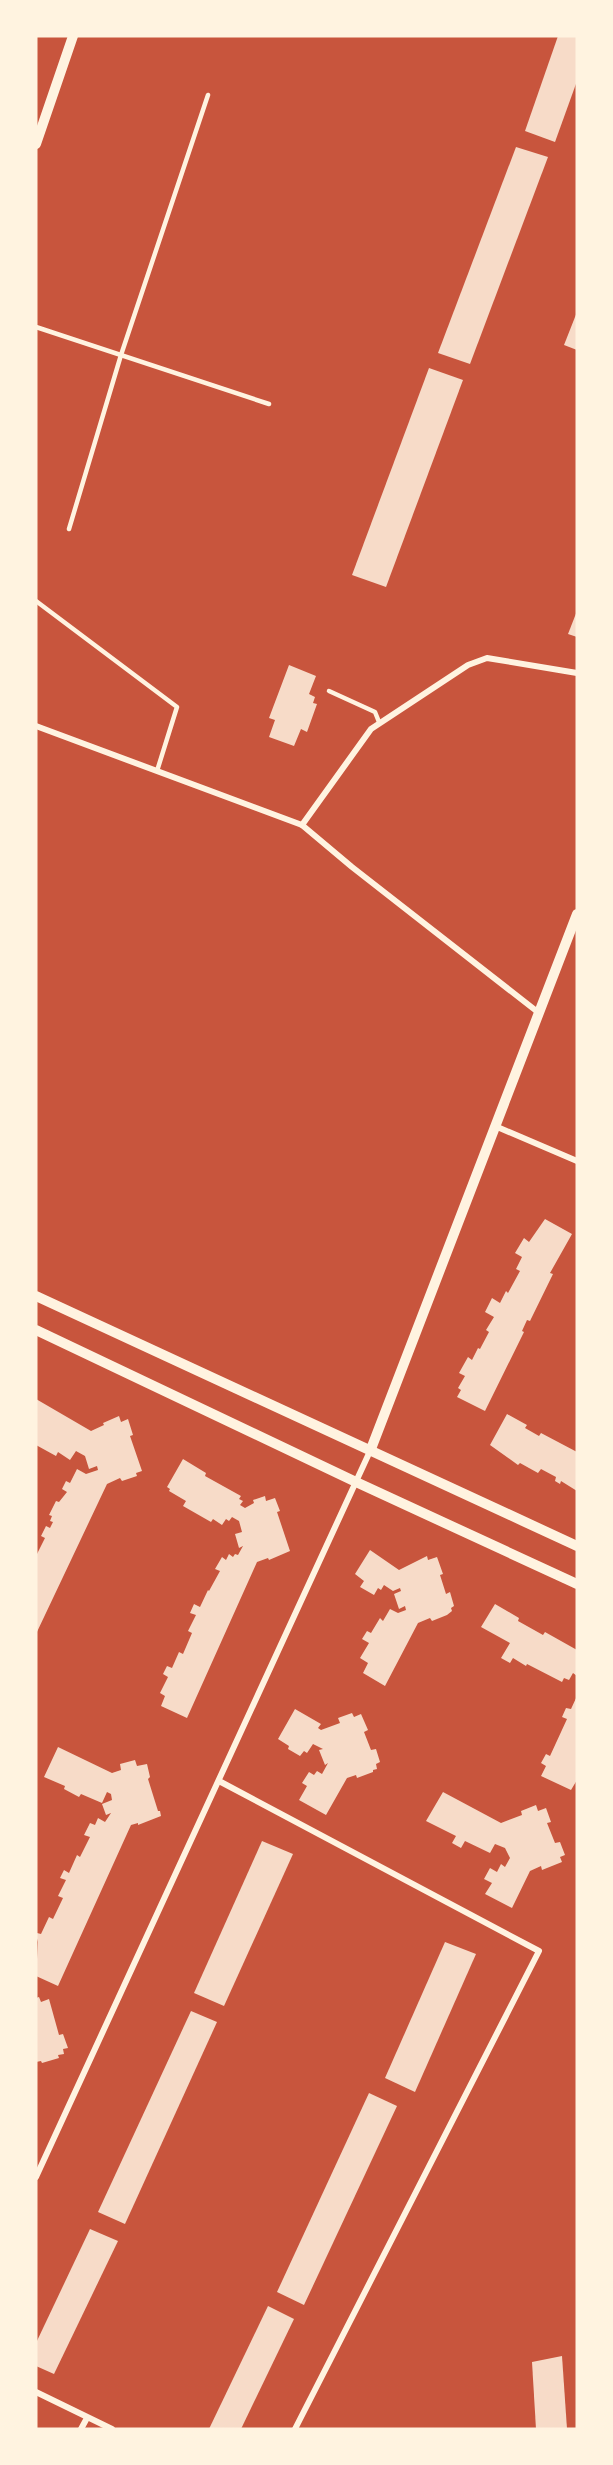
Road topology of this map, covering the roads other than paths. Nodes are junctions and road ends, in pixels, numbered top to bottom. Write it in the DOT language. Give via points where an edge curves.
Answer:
graph roads {
  1 [pos="73,36"];
  2 [pos="208,95"];
  3 [pos="36,144"];
  4 [pos="36,327"];
  5 [pos="121,355"];
  6 [pos="269,404"];
  7 [pos="69,530"];
  8 [pos="36,601"];
  9 [pos="577,673"];
  10 [pos="329,691"];
  11 [pos="379,722"];
  12 [pos="36,726"];
  13 [pos="157,771"];
  14 [pos="302,825"];
  15 [pos="577,914"];
  16 [pos="539,1013"];
  17 [pos="495,1126"];
  18 [pos="577,1161"];
  19 [pos="36,1296"];
  20 [pos="36,1330"];
  21 [pos="371,1449"];
  22 [pos="356,1482"];
  23 [pos="577,1546"];
  24 [pos="577,1584"];
  25 [pos="219,1781"];
  26 [pos="36,2177"];
  27 [pos="36,2392"];
  28 [pos="87,2418"];
  29 [pos="81,2429"];
  30 [pos="112,2429"];
  31 [pos="295,2429"];
  1 -- 3 [label="street"];
  2 -- 5 [label="lane"];
  4 -- 5 [label="lane"];
  5 -- 6 [label="lane"];
  5 -- 7 [label="lane"];
  8 -- 13 [label="lane" via="177,707"];
  9 -- 11 [label="street" via="487,658 468,665"];
  10 -- 11 [label="lane" via="375,712"];
  11 -- 14 [label="street"];
  12 -- 13 [label="street"];
  13 -- 14 [label="street"];
  14 -- 16 [label="street"];
  15 -- 16 [label="street"];
  16 -- 17 [label="street"];
  17 -- 18 [label="street"];
  17 -- 21 [label="street"];
  19 -- 21 [label="street"];
  20 -- 22 [label="street"];
  21 -- 22 [label="street"];
  21 -- 23 [label="street"];
  22 -- 24 [label="street"];
  22 -- 25 [label="street"];
  25 -- 26 [label="street"];
  25 -- 31 [label="street" via="539,1951"];
  27 -- 28 [label="street"];
  28 -- 29 [label="street"];
  28 -- 30 [label="street"];
}
